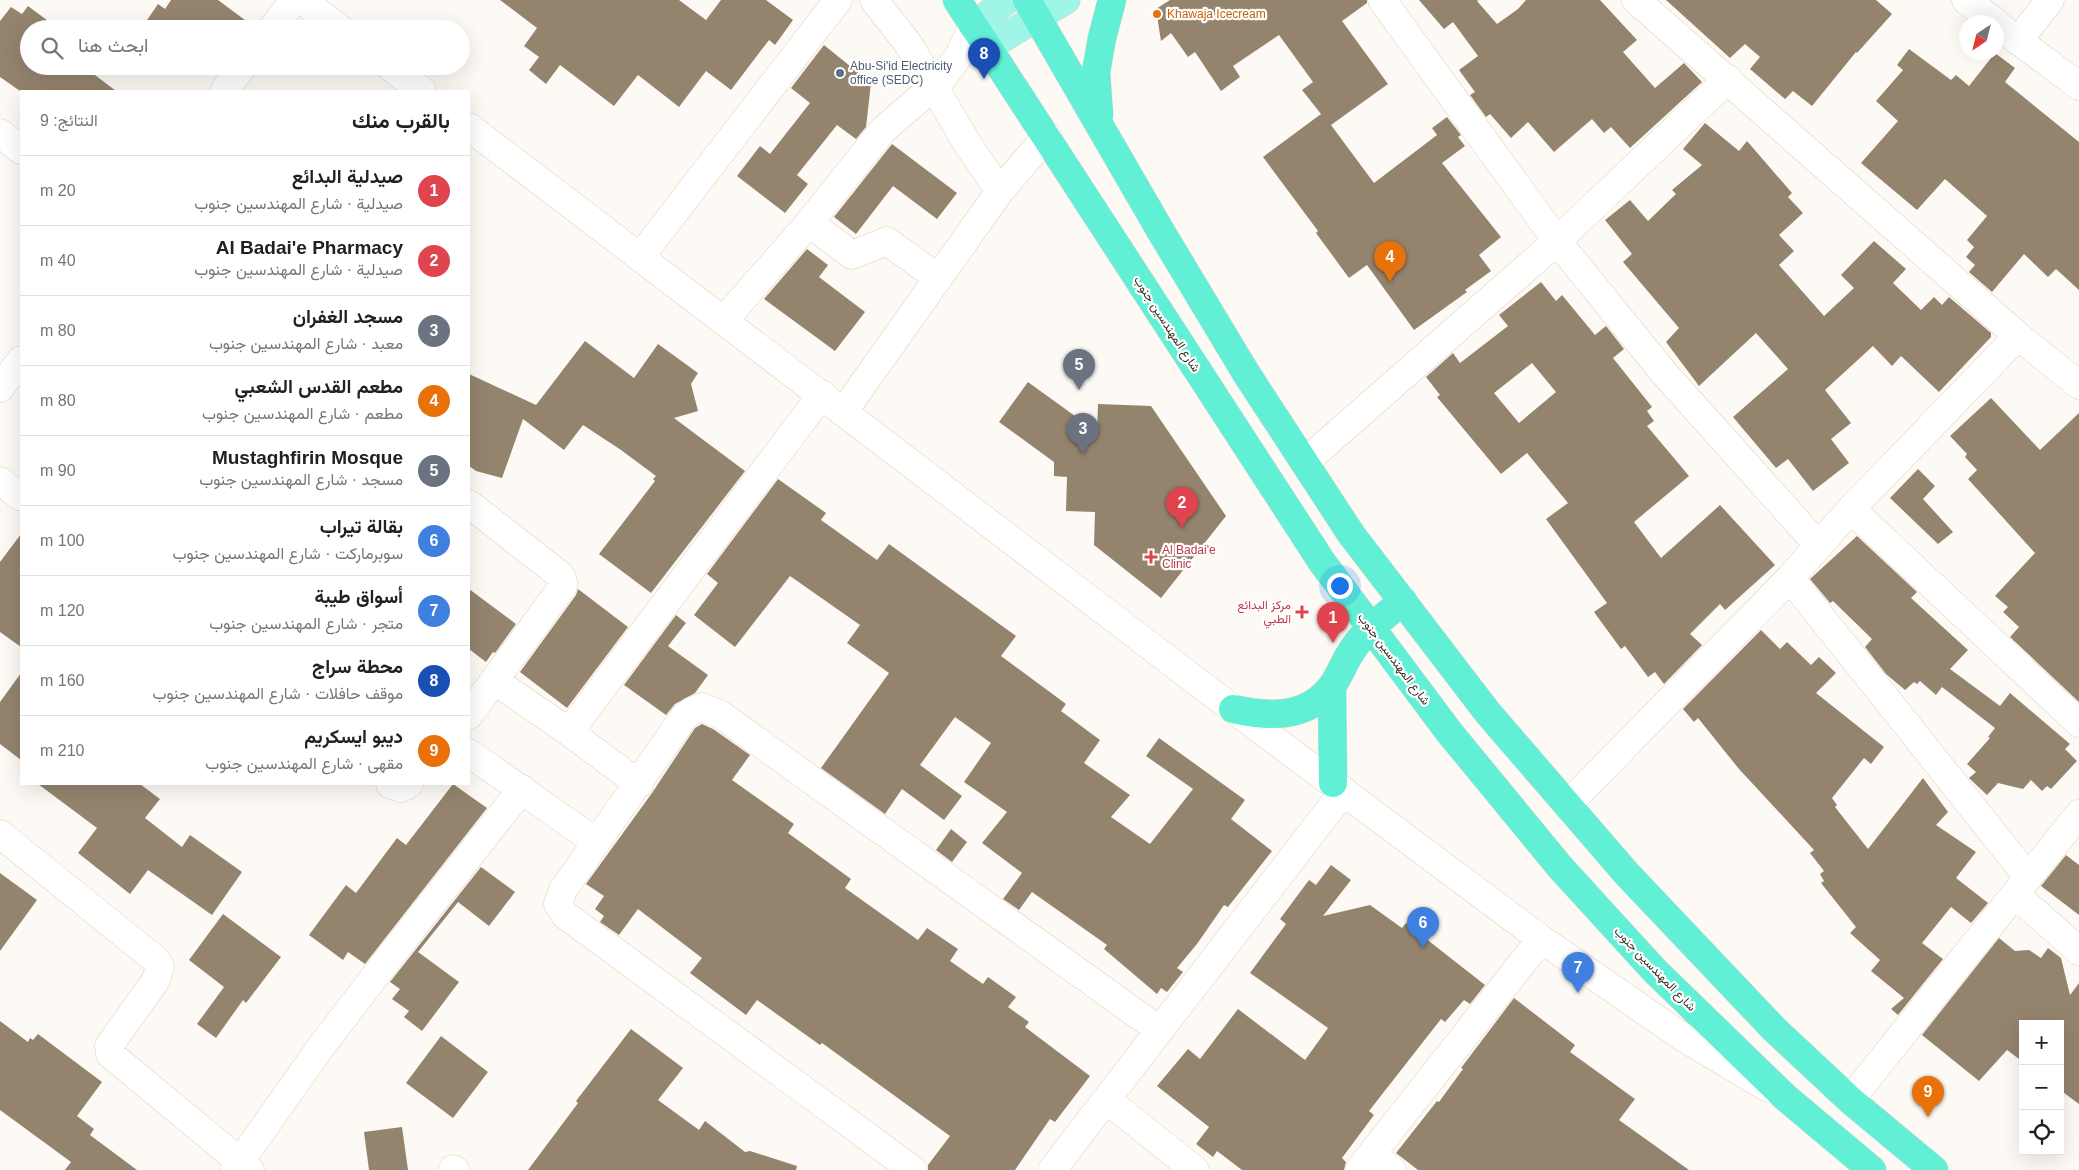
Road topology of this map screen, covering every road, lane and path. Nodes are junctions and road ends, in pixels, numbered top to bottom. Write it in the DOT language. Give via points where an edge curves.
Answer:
graph roads {
  1 [pos="294,0"];
  2 [pos="302,0"];
  3 [pos="838,0"];
  4 [pos="874,0"];
  5 [pos="958,0"];
  6 [pos="1007,0"];
  7 [pos="1066,0"];
  8 [pos="1112,0"];
  9 [pos="1382,0"];
  10 [pos="1636,0"];
  11 [pos="1966,0"];
  12 [pos="2050,0"];
  13 [pos="1033,9"];
  14 [pos="1986,15"];
  15 [pos="279,20"];
  16 [pos="328,20"];
  17 [pos="2004,30"];
  18 [pos="980,36"];
  19 [pos="2018,41"];
  20 [pos="237,75"];
  21 [pos="401,75"];
  22 [pos="1728,79"];
  23 [pos="2079,86"];
  24 [pos="935,87"];
  25 [pos="225,90"];
  26 [pos="421,90"];
  27 [pos="1099,122"];
  28 [pos="470,128"];
  29 [pos="0,133"];
  30 [pos="1047,136"];
  31 [pos="20,149"];
  32 [pos="1000,191"];
  33 [pos="809,223"];
  34 [pos="1557,240"];
  35 [pos="640,257"];
  36 [pos="938,278"];
  37 [pos="724,320"];
  38 [pos="2018,336"];
  39 [pos="20,361"];
  40 [pos="2079,385"];
  41 [pos="0,388"];
  42 [pos="822,394"];
  43 [pos="844,411"];
  44 [pos="1305,462"];
  45 [pos="0,481"];
  46 [pos="20,496"];
  47 [pos="470,505"];
  48 [pos="1851,509"];
  49 [pos="1819,546"];
  50 [pos="1790,578"];
  51 [pos="1403,601"];
  52 [pos="1370,627"];
  53 [pos="495,681"];
  54 [pos="1332,686"];
  55 [pos="1233,709"];
  56 [pos="470,714"];
  57 [pos="2079,723"];
  58 [pos="569,732"];
  59 [pos="470,754"];
  60 [pos="639,784"];
  61 [pos="393,785"];
  62 [pos="407,785"];
  63 [pos="1338,787"];
  64 [pos="522,789"];
  65 [pos="1567,805"];
  66 [pos="2079,814"];
  67 [pos="0,834"];
  68 [pos="596,842"];
  69 [pos="2022,885"];
  70 [pos="1541,939"];
  71 [pos="2079,951"];
  72 [pos="1159,1030"];
  73 [pos="1785,1097"];
  74 [pos="1107,1100"];
  75 [pos="1850,1100"];
  76 [pos="1374,1165"];
  77 [pos="241,1168"];
  78 [pos="913,1170"];
  79 [pos="1052,1170"];
  80 [pos="1195,1170"];
  81 [pos="1872,1170"];
  82 [pos="1934,1170"];
  1 -- 15 [label="street"];
  2 -- 16 [label="street"];
  3 -- 35 [label="street"];
  4 -- 24 [label="street" via="909,45"];
  5 -- 18 [label="highway, شارع المهندسين جنوب"];
  6 -- 18 [label="main road"];
  7 -- 13 [label="main road"];
  8 -- 27 [label="highway" via="1096,72"];
  9 -- 34 [label="street"];
  10 -- 22 [label="street"];
  11 -- 14 [label="street"];
  12 -- 19 [label="street"];
  13 -- 18 [label="main road"];
  13 -- 27 [label="highway"];
  17 -- 19 [label="street"];
  18 -- 24 [label="street" via="960,54"];
  18 -- 30 [label="highway, شارع المهندسين جنوب"];
  19 -- 23 [label="street"];
  20 -- 25 [label="street"];
  21 -- 26 [label="street"];
  22 -- 34 [label="street"];
  22 -- 38 [label="street"];
  24 -- 32 [label="street" via="970,148"];
  24 -- 33 [label="street" via="883,130"];
  27 -- 44 [label="highway" via="1246,373"];
  28 -- 35 [label="street"];
  29 -- 31 [label="street"];
  30 -- 32 [label="street"];
  30 -- 52 [label="highway, شارع المهندسين جنوب" via="1322,562"];
  32 -- 36 [label="street"];
  33 -- 36 [label="street" via="852,255 887,241"];
  33 -- 37 [label="street"];
  34 -- 44 [label="street"];
  34 -- 49 [label="street" via="1664,374"];
  35 -- 37 [label="street"];
  36 -- 43 [label="street"];
  37 -- 42 [label="street"];
  38 -- 40 [label="street"];
  38 -- 48 [label="street"];
  39 -- 41 [label="street"];
  42 -- 43 [label="street"];
  42 -- 58 [label="street"];
  43 -- 55 [label="street"];
  44 -- 51 [label="highway" via="1351,534"];
  45 -- 46 [label="street"];
  47 -- 53 [label="street" via="560,575 563,581 562,590"];
  48 -- 49 [label="street"];
  48 -- 57 [label="street"];
  49 -- 50 [label="street"];
  50 -- 65 [label="street"];
  50 -- 69 [label="street"];
  51 -- 52 [label="highway"];
  51 -- 65 [label="highway" via="1488,713"];
  52 -- 54 [label="highway" via="1353,648"];
  52 -- 73 [label="highway, شارع المهندسين جنوب" via="1455,739 1560,867 1655,971"];
  53 -- 56 [label="street"];
  53 -- 58 [label="street"];
  54 -- 55 [label="highway" via="1318,700 1296,712 1270,715"];
  54 -- 63 [label="highway"];
  55 -- 63 [label="street"];
  58 -- 60 [label="street"];
  59 -- 64 [label="street"];
  60 -- 68 [label="street"];
  60 -- 72 [label="street" via="684,718 702,707 712,711"];
  61 -- 62 [label="street" via="401,788"];
  63 -- 70 [label="street"];
  63 -- 72 [label="street"];
  64 -- 68 [label="street"];
  64 -- 77 [label="street" via="318,1051"];
  65 -- 75 [label="highway" via="1774,1029"];
  66 -- 69 [label="street"];
  67 -- 77 [label="street" via="156,960 160,967 156,980 109,1046 110,1054"];
  68 -- 78 [label="street" via="563,890 558,904 562,911"];
  69 -- 71 [label="street"];
  69 -- 75 [label="street"];
  70 -- 73 [label="street" via="1677,1034"];
  70 -- 76 [label="street"];
  72 -- 74 [label="street"];
  73 -- 81 [label="highway, شارع المهندسين جنوب"];
  74 -- 79 [label="street"];
  74 -- 80 [label="street"];
  75 -- 82 [label="highway"];
}
